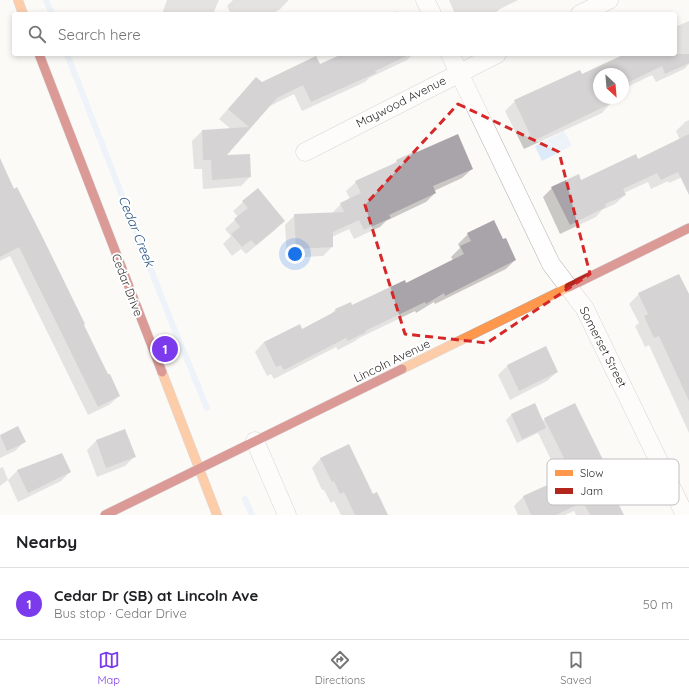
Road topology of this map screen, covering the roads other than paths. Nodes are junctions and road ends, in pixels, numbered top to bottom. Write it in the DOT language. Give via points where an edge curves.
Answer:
graph roads {
  1 [pos="18,0"];
  2 [pos="425,0"];
  3 [pos="609,0"];
  4 [pos="23,12"];
  5 [pos="431,12"];
  6 [pos="584,12"];
  7 [pos="40,56"];
  8 [pos="451,56"];
  9 [pos="492,56"];
  10 [pos="458,72"];
  11 [pos="305,152"];
  12 [pos="689,228"];
  13 [pos="569,287"];
  14 [pos="255,441"];
  15 [pos="658,459"];
  16 [pos="198,469"];
  17 [pos="679,503"];
  18 [pos="105,515"];
  19 [pos="217,515"];
  20 [pos="286,515"];
  21 [pos="685,515"];
  1 -- 4 [label="street"];
  2 -- 5 [label="street"];
  3 -- 6 [label="street"];
  7 -- 16 [label="street, Cedar Drive"];
  8 -- 10 [label="street, Somerset Street"];
  9 -- 10 [label="street, Maywood Avenue"];
  10 -- 11 [label="street, Maywood Avenue"];
  10 -- 13 [label="street, Somerset Street" via="551,264"];
  12 -- 13 [label="street, Lincoln Avenue"];
  13 -- 14 [label="street, Lincoln Avenue"];
  13 -- 15 [label="street, Somerset Street" via="585,309"];
  14 -- 16 [label="street, Lincoln Avenue"];
  14 -- 20 [label="street"];
  16 -- 18 [label="street, Lincoln Avenue"];
  16 -- 19 [label="street, Cedar Drive"];
  17 -- 21 [label="street, Somerset Street"];
}
